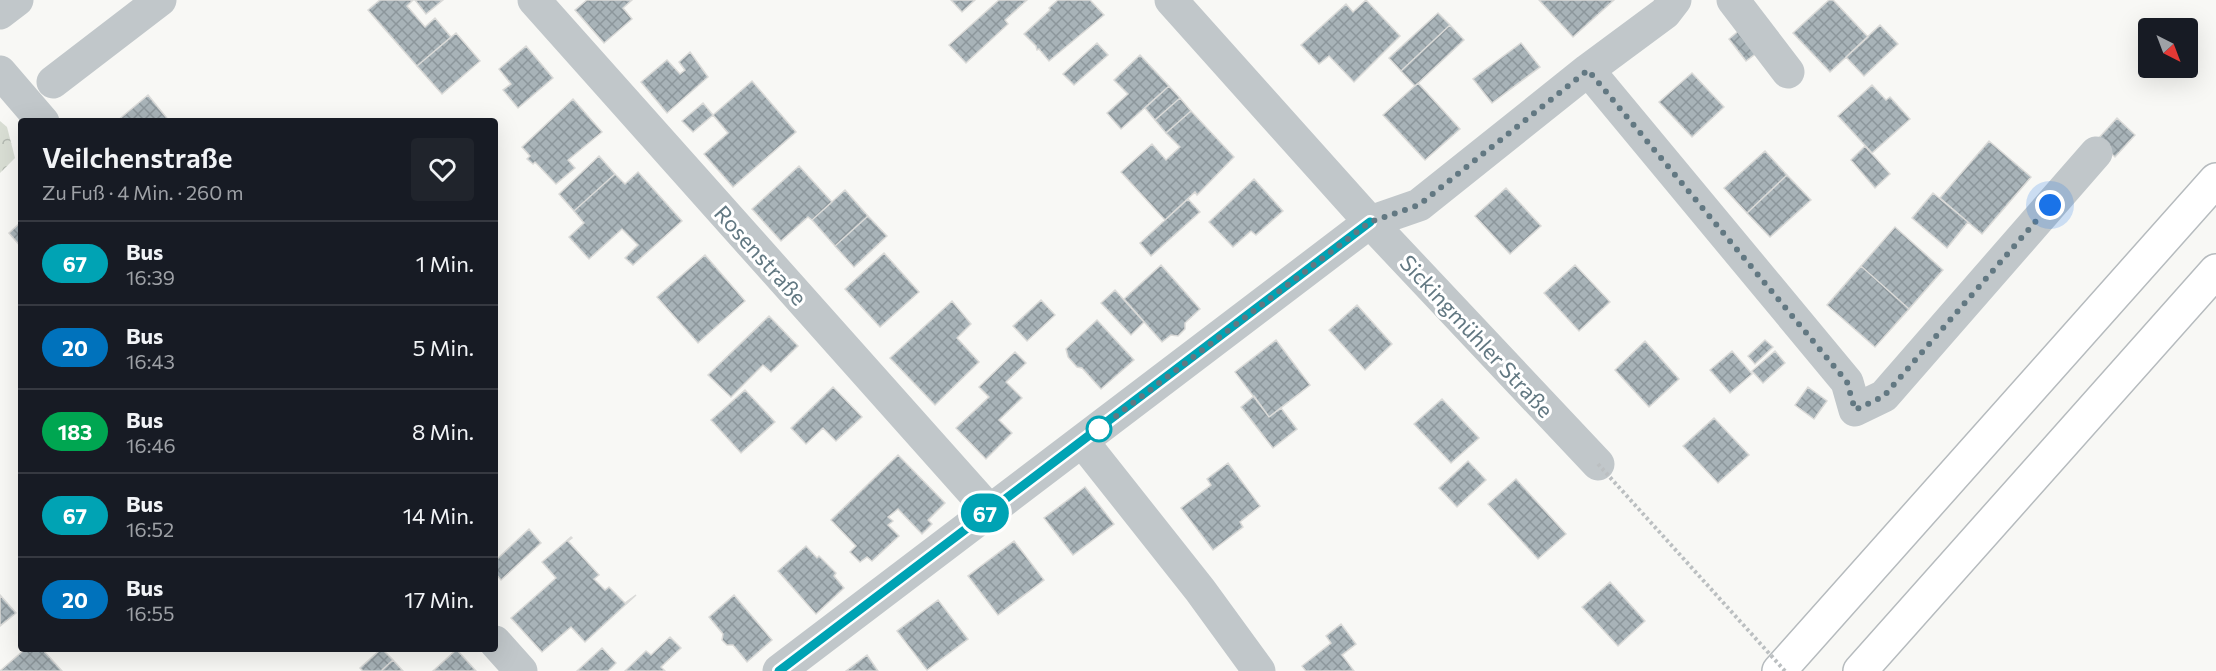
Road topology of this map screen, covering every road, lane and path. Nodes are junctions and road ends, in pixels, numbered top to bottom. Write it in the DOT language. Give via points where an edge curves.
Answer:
graph roads {
  1 [pos="17,0"];
  2 [pos="160,0"];
  3 [pos="534,0"];
  4 [pos="1171,0"];
  5 [pos="1675,0"];
  6 [pos="1732,0"];
  7 [pos="0,13"];
  8 [pos="1588,70"];
  9 [pos="0,72"];
  10 [pos="1788,72"];
  11 [pos="53,82"];
  12 [pos="40,118"];
  13 [pos="2096,153"];
  14 [pos="2216,180"];
  15 [pos="1370,222"];
  16 [pos="2216,271"];
  17 [pos="1082,441"];
  18 [pos="1598,464"];
  19 [pos="989,510"];
  20 [pos="498,645"];
  21 [pos="520,671"];
  22 [pos="779,671"];
  23 [pos="1259,671"];
  24 [pos="1779,671"];
  25 [pos="1785,671"];
  26 [pos="1860,671"];
  1 -- 7 [label="street"];
  2 -- 11 [label="street"];
  3 -- 19 [label="street, Rosenstraße"];
  4 -- 15 [label="street, Sickingmühler Straße"];
  5 -- 8 [label="street" via="1665,13"];
  6 -- 10 [label="street"];
  8 -- 13 [label="street" via="1847,382 1855,410 1884,396"];
  8 -- 15 [label="street" via="1419,205"];
  9 -- 12 [label="street"];
  14 -- 24 [label="highway"];
  15 -- 17 [label="street"];
  15 -- 18 [label="street, Sickingmühler Straße"];
  16 -- 26 [label="highway"];
  17 -- 19 [label="street"];
  17 -- 23 [label="street"];
  18 -- 25 [label="path, bridge"];
  19 -- 22 [label="street"];
  20 -- 21 [label="street"];
}
